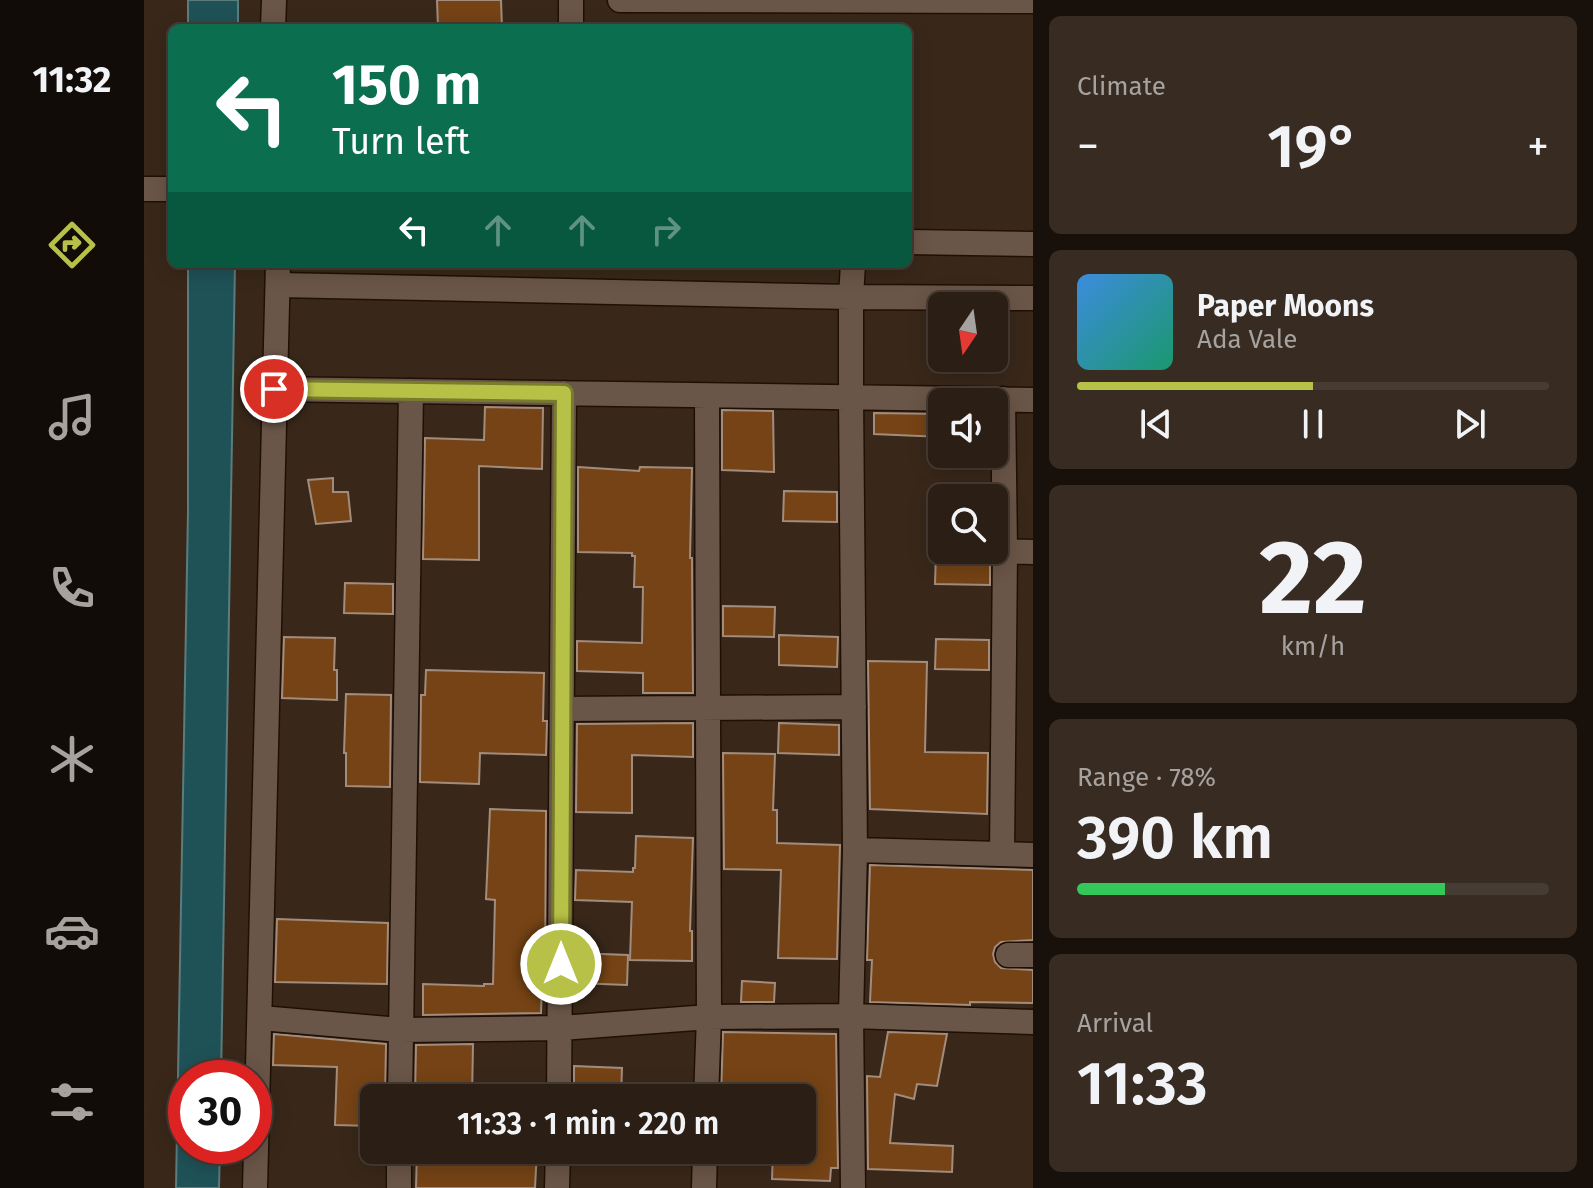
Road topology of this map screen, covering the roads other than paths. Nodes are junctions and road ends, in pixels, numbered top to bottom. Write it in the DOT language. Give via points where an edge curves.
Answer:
graph roads {
  1 [pos="274,0"];
  2 [pos="571,0"];
  3 [pos="620,0"];
  4 [pos="855,1"];
  5 [pos="1033,1"];
  6 [pos="273,24"];
  7 [pos="571,24"];
  8 [pos="144,189"];
  9 [pos="168,189"];
  10 [pos="912,242"];
  11 [pos="1033,244"];
  12 [pos="853,268"];
  13 [pos="279,275"];
  14 [pos="851,297"];
  15 [pos="1033,298"];
  16 [pos="274,389"];
  17 [pos="411,391"];
  18 [pos="564,393"];
  19 [pos="707,396"];
  20 [pos="851,397"];
  21 [pos="928,398"];
  22 [pos="1008,399"];
  23 [pos="1033,400"];
  24 [pos="1008,551"];
  25 [pos="1033,552"];
  26 [pos="1005,564"];
  27 [pos="854,707"];
  28 [pos="708,708"];
  29 [pos="562,709"];
  30 [pos="855,850"];
  31 [pos="1002,854"];
  32 [pos="1033,855"];
  33 [pos="1008,955"];
  34 [pos="1033,955"];
  35 [pos="851,1016"];
  36 [pos="709,1017"];
  37 [pos="261,1018"];
  38 [pos="1033,1022"];
  39 [pos="561,1028"];
  40 [pos="400,1030"];
  41 [pos="400,1084"];
  42 [pos="559,1084"];
  43 [pos="707,1084"];
  44 [pos="399,1164"];
  45 [pos="558,1164"];
  46 [pos="705,1164"];
  47 [pos="255,1188"];
  48 [pos="399,1188"];
  49 [pos="557,1188"];
  50 [pos="704,1188"];
  51 [pos="853,1188"];
  1 -- 6 [label="street"];
  2 -- 7 [label="street"];
  3 -- 4 [label="street"];
  4 -- 5 [label="street"];
  8 -- 9 [label="street"];
  10 -- 11 [label="street"];
  12 -- 14 [label="street"];
  13 -- 14 [label="street"];
  13 -- 16 [label="street"];
  14 -- 15 [label="street"];
  14 -- 20 [label="street"];
  16 -- 17 [label="street"];
  16 -- 37 [label="street"];
  17 -- 18 [label="street"];
  17 -- 40 [label="street"];
  18 -- 19 [label="street"];
  18 -- 29 [label="street"];
  19 -- 20 [label="street"];
  19 -- 28 [label="street"];
  20 -- 21 [label="street"];
  20 -- 27 [label="street"];
  22 -- 23 [label="street"];
  24 -- 25 [label="street"];
  26 -- 31 [label="street"];
  27 -- 28 [label="street"];
  27 -- 30 [label="street"];
  28 -- 29 [label="street"];
  28 -- 36 [label="street"];
  29 -- 39 [label="street"];
  30 -- 31 [label="street"];
  30 -- 35 [label="street"];
  31 -- 32 [label="street"];
  33 -- 34 [label="street"];
  35 -- 36 [label="street"];
  35 -- 38 [label="street"];
  35 -- 51 [label="street"];
  36 -- 39 [label="street"];
  36 -- 43 [label="street"];
  37 -- 40 [label="street"];
  37 -- 47 [label="street"];
  39 -- 40 [label="street"];
  39 -- 42 [label="street"];
  40 -- 41 [label="street"];
  44 -- 48 [label="street"];
  45 -- 49 [label="street"];
  46 -- 50 [label="street"];
}
